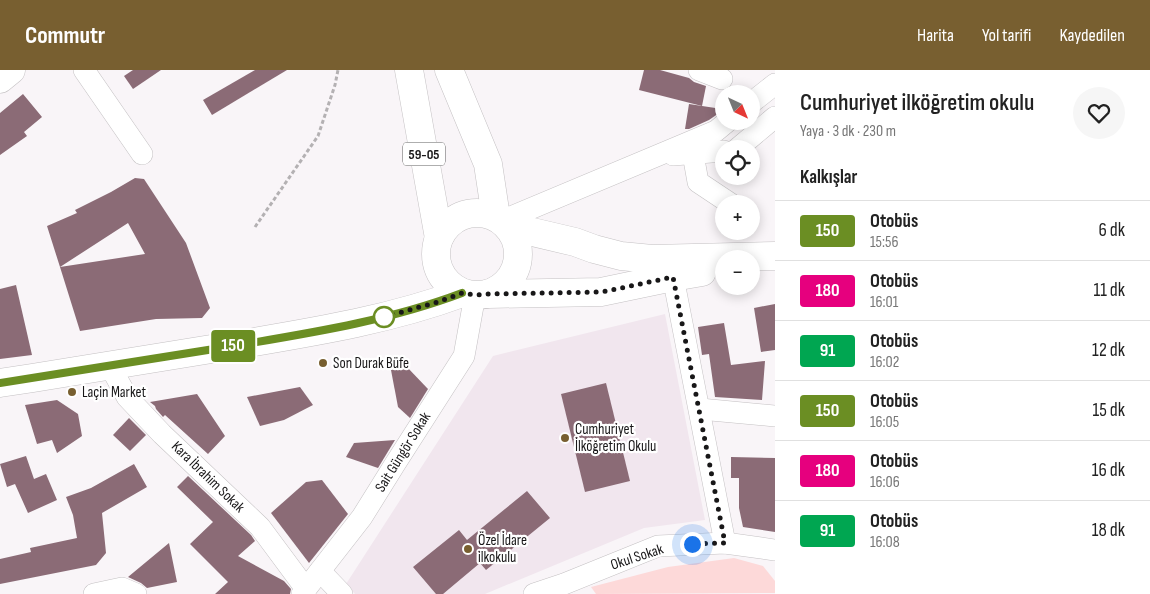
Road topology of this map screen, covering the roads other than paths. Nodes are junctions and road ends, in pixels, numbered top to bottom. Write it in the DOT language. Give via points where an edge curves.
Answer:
graph roads {
  1 [pos="11,70"];
  2 [pos="84,70"];
  3 [pos="409,70"];
  4 [pos="449,70"];
  5 [pos="699,70"];
  6 [pos="0,79"];
  7 [pos="722,79"];
  8 [pos="775,84"];
  9 [pos="760,96"];
  10 [pos="775,117"];
  11 [pos="716,130"];
  12 [pos="748,140"];
  13 [pos="715,152"];
  14 [pos="142,154"];
  15 [pos="693,154"];
  16 [pos="653,157"];
  17 [pos="718,195"];
  18 [pos="502,221"];
  19 [pos="439,238"];
  20 [pos="775,256"];
  21 [pos="775,260"];
  22 [pos="760,262"];
  23 [pos="715,270"];
  24 [pos="673,277"];
  25 [pos="475,294"];
  26 [pos="110,366"];
  27 [pos="0,383"];
  28 [pos="700,409"];
  29 [pos="775,416"];
  30 [pos="725,543"];
  31 [pos="775,550"];
  32 [pos="320,571"];
  33 [pos="566,589"];
  34 [pos="304,592"];
  35 [pos="94,594"];
  36 [pos="136,594"];
  37 [pos="342,594"];
  38 [pos="534,594"];
  1 -- 6 [label="main road"];
  2 -- 14 [label="street"];
  3 -- 19 [label="main road, 59-05"];
  4 -- 18 [label="main road" via="488,164"];
  5 -- 7 [label="street"];
  8 -- 9 [label="street"];
  10 -- 12 [label="street"];
  11 -- 16 [label="street"];
  13 -- 15 [label="street"];
  15 -- 16 [label="street"];
  15 -- 17 [label="street" via="698,182"];
  16 -- 18 [label="street"];
  18 -- 19 [label="main road" via="483,213 469,213 446,226"];
  18 -- 20 [label="main road" via="621,256 652,259"];
  18 -- 25 [label="main road" via="515,237 517,265 501,288"];
  19 -- 25 [label="main road" via="437,264 442,276 450,286"];
  21 -- 22 [label="main road"];
  23 -- 24 [label="main road"];
  24 -- 25 [label="main road" via="602,292"];
  24 -- 28 [label="street"];
  25 -- 26 [label="main road" via="321,331"];
  25 -- 32 [label="street, Sait Güngör Sokak" via="464,356 362,517"];
  26 -- 27 [label="main road"];
  26 -- 34 [label="street, Kara İbrahim Sokak" via="127,396 162,434 260,527"];
  28 -- 29 [label="street"];
  28 -- 30 [label="street"];
  30 -- 31 [label="street, Okul Sokak"];
  30 -- 33 [label="street, Okul Sokak" via="658,546"];
  32 -- 34 [label="street, Sait Güngör Sokak"];
  32 -- 37 [label="street"];
  33 -- 38 [label="street, Okul Sokak"];
  35 -- 36 [label="street" via="122,588"];
}
